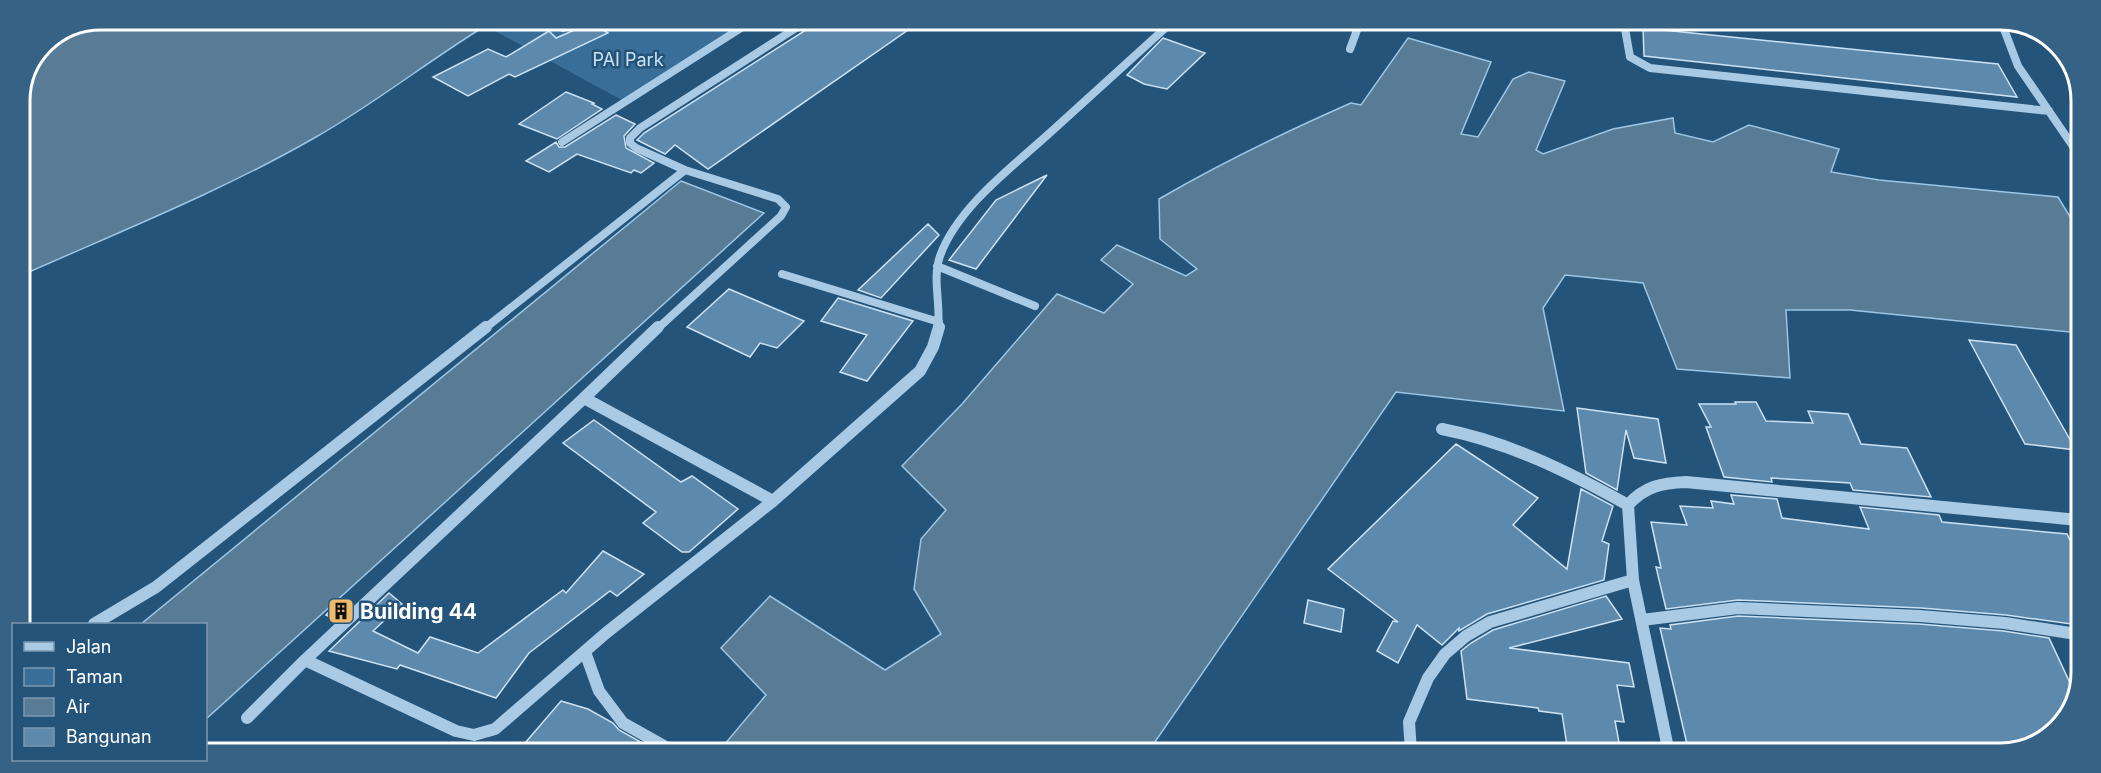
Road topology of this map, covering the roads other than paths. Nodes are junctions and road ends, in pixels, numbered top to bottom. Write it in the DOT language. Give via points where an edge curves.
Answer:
graph roads {
  1 [pos="739,30"];
  2 [pos="793,30"];
  3 [pos="1163,30"];
  4 [pos="1357,30"];
  5 [pos="1625,30"];
  6 [pos="2004,30"];
  7 [pos="1350,49"];
  8 [pos="2049,111"];
  9 [pos="562,142"];
  10 [pos="2071,143"];
  11 [pos="685,170"];
  12 [pos="937,266"];
  13 [pos="782,274"];
  14 [pos="1035,306"];
  15 [pos="939,322"];
  16 [pos="584,398"];
  17 [pos="1442,429"];
  18 [pos="773,501"];
  19 [pos="1628,505"];
  20 [pos="2071,519"];
  21 [pos="1633,580"];
  22 [pos="1642,620"];
  23 [pos="96,623"];
  24 [pos="2070,633"];
  25 [pos="585,652"];
  26 [pos="304,660"];
  27 [pos="247,718"];
  28 [pos="658,743"];
  29 [pos="1410,743"];
  30 [pos="1667,743"];
  1 -- 9 [label="street"];
  2 -- 11 [label="street" via="630,138 636,148"];
  3 -- 12 [label="street" via="964,217"];
  4 -- 7 [label="street"];
  5 -- 8 [label="street" via="1630,57 1650,68"];
  6 -- 8 [label="street" via="2018,66"];
  8 -- 10 [label="street"];
  11 -- 16 [label="street" via="778,199 786,207 781,216"];
  11 -- 23 [label="street" via="156,587"];
  12 -- 14 [label="street"];
  12 -- 15 [label="street"];
  13 -- 15 [label="street"];
  15 -- 18 [label="street" via="933,347 920,371"];
  16 -- 18 [label="street"];
  16 -- 26 [label="street"];
  17 -- 19 [label="street" via="1499,444"];
  18 -- 25 [label="street"];
  19 -- 20 [label="street" via="1646,487 1686,482"];
  19 -- 21 [label="street"];
  21 -- 22 [label="street"];
  21 -- 29 [label="street" via="1490,622 1466,636 1445,654 1428,678 1410,722"];
  22 -- 24 [label="street" via="1738,608 1920,616"];
  22 -- 30 [label="street"];
  25 -- 26 [label="street" via="495,729 474,735 456,731"];
  25 -- 28 [label="street" via="599,691 622,723"];
  26 -- 27 [label="street"];
}
